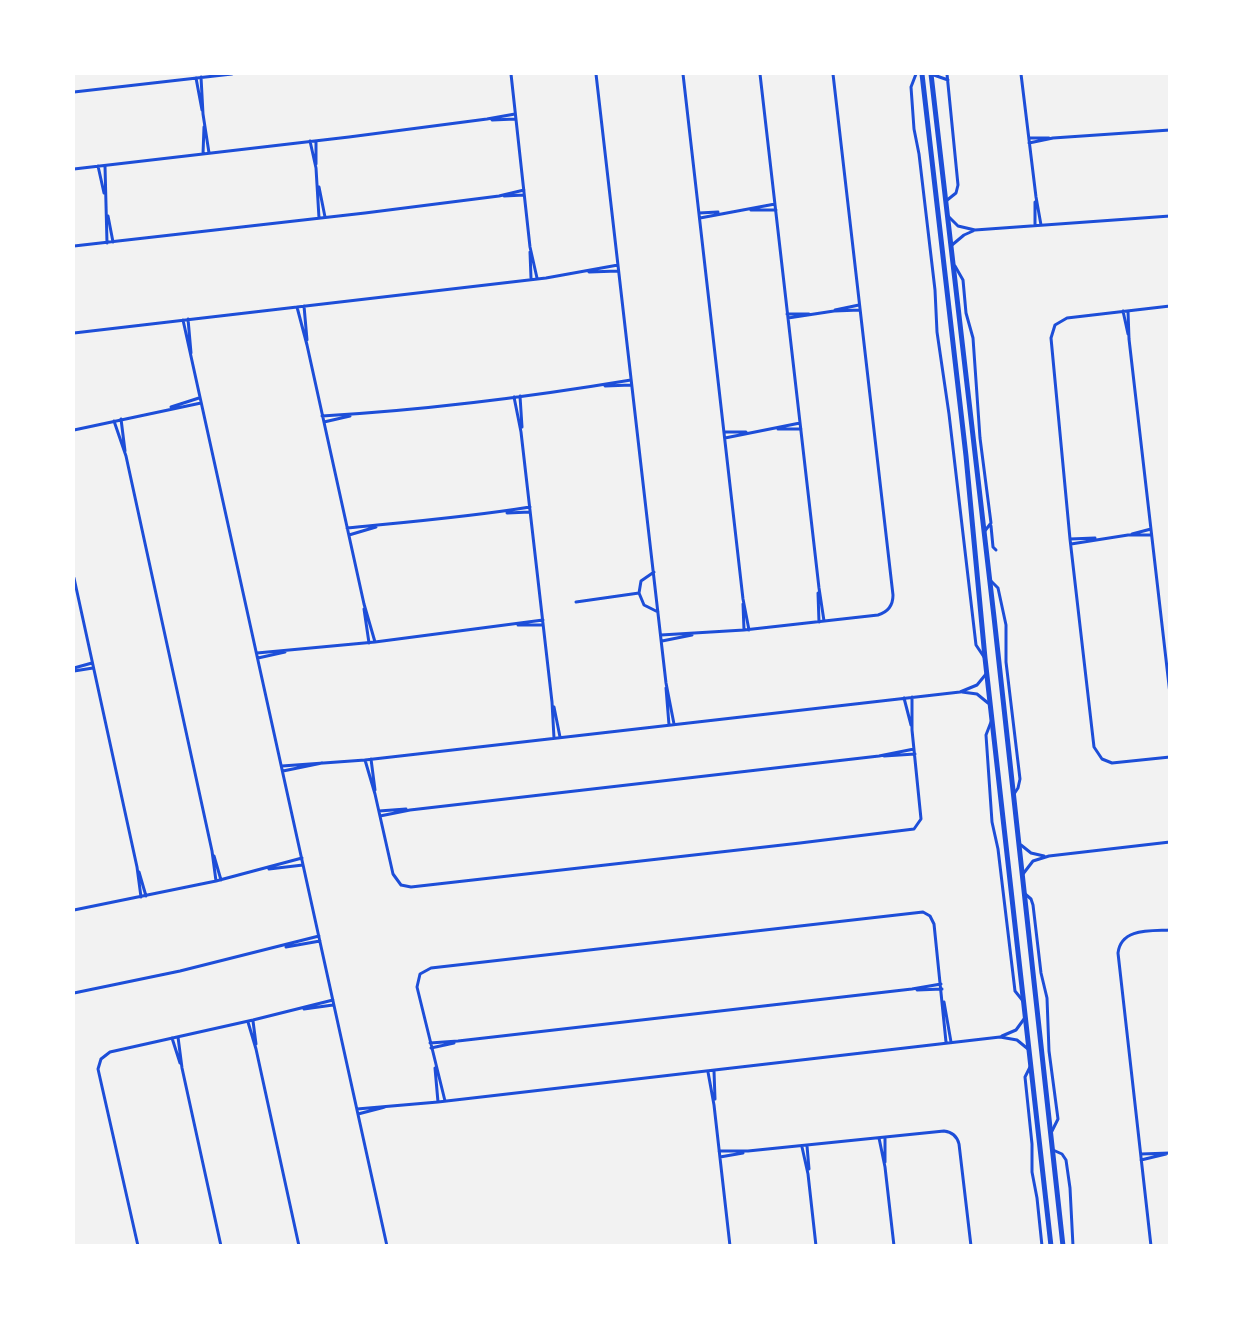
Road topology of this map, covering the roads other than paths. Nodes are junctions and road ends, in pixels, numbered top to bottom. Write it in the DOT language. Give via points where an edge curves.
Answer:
graph roads {
  1 [pos="232,74"];
  2 [pos="511,74"];
  3 [pos="596,74"];
  4 [pos="683,74"];
  5 [pos="760,74"];
  6 [pos="833,74"];
  7 [pos="916,74"];
  8 [pos="922,74"];
  9 [pos="931,74"];
  10 [pos="947,74"];
  11 [pos="1021,74"];
  12 [pos="199,77"];
  13 [pos="948,80"];
  14 [pos="74,92"];
  15 [pos="515,114"];
  16 [pos="516,119"];
  17 [pos="487,120"];
  18 [pos="204,123"];
  19 [pos="1170,130"];
  20 [pos="1029,140"];
  21 [pos="310,141"];
  22 [pos="316,141"];
  23 [pos="209,153"];
  24 [pos="203,154"];
  25 [pos="98,166"];
  26 [pos="105,166"];
  27 [pos="316,168"];
  28 [pos="74,169"];
  29 [pos="317,183"];
  30 [pos="524,193"];
  31 [pos="1036,197"];
  32 [pos="106,198"];
  33 [pos="945,201"];
  34 [pos="775,204"];
  35 [pos="746,210"];
  36 [pos="776,210"];
  37 [pos="107,212"];
  38 [pos="699,213"];
  39 [pos="723,213"];
  40 [pos="947,214"];
  41 [pos="1170,216"];
  42 [pos="325,217"];
  43 [pos="319,218"];
  44 [pos="699,218"];
  45 [pos="1041,225"];
  46 [pos="1035,226"];
  47 [pos="975,230"];
  48 [pos="113,242"];
  49 [pos="107,243"];
  50 [pos="74,246"];
  51 [pos="530,247"];
  52 [pos="951,247"];
  53 [pos="951,262"];
  54 [pos="618,265"];
  55 [pos="619,271"];
  56 [pos="584,272"];
  57 [pos="537,278"];
  58 [pos="531,279"];
  59 [pos="860,305"];
  60 [pos="304,306"];
  61 [pos="1170,306"];
  62 [pos="297,307"];
  63 [pos="860,310"];
  64 [pos="1128,310"];
  65 [pos="834,311"];
  66 [pos="1123,311"];
  67 [pos="788,316"];
  68 [pos="183,320"];
  69 [pos="188,320"];
  70 [pos="74,333"];
  71 [pos="1129,339"];
  72 [pos="307,345"];
  73 [pos="191,358"];
  74 [pos="631,380"];
  75 [pos="600,386"];
  76 [pos="632,386"];
  77 [pos="520,396"];
  78 [pos="514,397"];
  79 [pos="199,398"];
  80 [pos="201,403"];
  81 [pos="167,409"];
  82 [pos="355,414"];
  83 [pos="322,416"];
  84 [pos="121,419"];
  85 [pos="114,421"];
  86 [pos="324,422"];
  87 [pos="800,423"];
  88 [pos="773,429"];
  89 [pos="801,429"];
  90 [pos="74,430"];
  91 [pos="521,432"];
  92 [pos="724,432"];
  93 [pos="750,432"];
  94 [pos="724,438"];
  95 [pos="126,456"];
  96 [pos="530,509"];
  97 [pos="991,523"];
  98 [pos="381,526"];
  99 [pos="347,528"];
  100 [pos="1151,528"];
  101 [pos="983,533"];
  102 [pos="349,535"];
  103 [pos="1128,535"];
  104 [pos="1151,535"];
  105 [pos="1070,538"];
  106 [pos="1100,538"];
  107 [pos="1071,544"];
  108 [pos="996,550"];
  109 [pos="654,572"];
  110 [pos="74,578"];
  111 [pos="988,580"];
  112 [pos="819,588"];
  113 [pos="639,593"];
  114 [pos="743,599"];
  115 [pos="576,602"];
  116 [pos="364,604"];
  117 [pos="658,612"];
  118 [pos="543,620"];
  119 [pos="824,621"];
  120 [pos="819,622"];
  121 [pos="513,625"];
  122 [pos="543,625"];
  123 [pos="744,630"];
  124 [pos="749,630"];
  125 [pos="696,634"];
  126 [pos="661,635"];
  127 [pos="662,641"];
  128 [pos="375,642"];
  129 [pos="369,643"];
  130 [pos="289,651"];
  131 [pos="257,652"];
  132 [pos="258,658"];
  133 [pos="985,658"];
  134 [pos="92,663"];
  135 [pos="93,668"];
  136 [pos="74,670"];
  137 [pos="987,673"];
  138 [pos="666,683"];
  139 [pos="960,692"];
  140 [pos="1170,694"];
  141 [pos="912,697"];
  142 [pos="904,698"];
  143 [pos="552,702"];
  144 [pos="990,705"];
  145 [pos="992,721"];
  146 [pos="674,724"];
  147 [pos="669,725"];
  148 [pos="912,730"];
  149 [pos="560,737"];
  150 [pos="554,738"];
  151 [pos="914,749"];
  152 [pos="915,754"];
  153 [pos="879,756"];
  154 [pos="1170,757"];
  155 [pos="371,759"];
  156 [pos="365,760"];
  157 [pos="327,762"];
  158 [pos="282,766"];
  159 [pos="283,771"];
  160 [pos="375,795"];
  161 [pos="1012,796"];
  162 [pos="410,810"];
  163 [pos="379,811"];
  164 [pos="380,816"];
  165 [pos="1017,841"];
  166 [pos="1170,842"];
  167 [pos="212,851"];
  168 [pos="1049,856"];
  169 [pos="302,858"];
  170 [pos="303,865"];
  171 [pos="137,867"];
  172 [pos="264,869"];
  173 [pos="1022,876"];
  174 [pos="221,880"];
  175 [pos="216,881"];
  176 [pos="1023,892"];
  177 [pos="146,896"];
  178 [pos="141,897"];
  179 [pos="75,910"];
  180 [pos="1170,930"];
  181 [pos="319,936"];
  182 [pos="320,941"];
  183 [pos="282,947"];
  184 [pos="941,984"];
  185 [pos="912,989"];
  186 [pos="942,989"];
  187 [pos="74,993"];
  188 [pos="942,997"];
  189 [pos="333,1002"];
  190 [pos="1024,1003"];
  191 [pos="1026,1016"];
  192 [pos="253,1020"];
  193 [pos="248,1022"];
  194 [pos="178,1037"];
  195 [pos="1000,1037"];
  196 [pos="172,1038"];
  197 [pos="458,1041"];
  198 [pos="946,1042"];
  199 [pos="951,1042"];
  200 [pos="430,1043"];
  201 [pos="431,1048"];
  202 [pos="256,1049"];
  203 [pos="1030,1052"];
  204 [pos="1032,1064"];
  205 [pos="435,1067"];
  206 [pos="182,1068"];
  207 [pos="714,1071"];
  208 [pos="708,1072"];
  209 [pos="445,1101"];
  210 [pos="438,1102"];
  211 [pos="714,1104"];
  212 [pos="389,1105"];
  213 [pos="357,1109"];
  214 [pos="358,1114"];
  215 [pos="1051,1132"];
  216 [pos="879,1138"];
  217 [pos="885,1138"];
  218 [pos="807,1146"];
  219 [pos="802,1147"];
  220 [pos="1052,1149"];
  221 [pos="720,1151"];
  222 [pos="748,1151"];
  223 [pos="1169,1153"];
  224 [pos="1141,1154"];
  225 [pos="720,1157"];
  226 [pos="1141,1160"];
  227 [pos="885,1167"];
  228 [pos="808,1174"];
  229 [pos="138,1245"];
  230 [pos="221,1245"];
  231 [pos="299,1245"];
  232 [pos="387,1245"];
  233 [pos="730,1245"];
  234 [pos="816,1245"];
  235 [pos="894,1245"];
  236 [pos="971,1245"];
  237 [pos="1042,1245"];
  238 [pos="1051,1245"];
  239 [pos="1063,1245"];
  240 [pos="1073,1245"];
  241 [pos="1151,1245"];
  1 -- 12 [label="street"];
  2 -- 15 [label="street"];
  3 -- 54 [label="street"];
  4 -- 38 [label="street"];
  5 -- 34 [label="street"];
  6 -- 59 [label="street"];
  7 -- 133 [label="street" via="911,87 914,125 937,332 976,645"];
  8 -- 133 [label="main road"];
  9 -- 13 [label="street"];
  9 -- 33 [label="main road"];
  10 -- 13 [label="street"];
  11 -- 20 [label="street"];
  12 -- 14 [label="street"];
  12 -- 18 [label="street"];
  13 -- 33 [label="street" via="958,185 954,196"];
  15 -- 16 [label="street"];
  15 -- 17 [label="street"];
  16 -- 17 [label="street"];
  16 -- 30 [label="street"];
  17 -- 22 [label="street"];
  18 -- 23 [label="street"];
  18 -- 24 [label="street"];
  19 -- 20 [label="street"];
  20 -- 31 [label="street"];
  21 -- 22 [label="street"];
  21 -- 23 [label="street"];
  21 -- 27 [label="street"];
  22 -- 27 [label="street"];
  23 -- 24 [label="street"];
  24 -- 26 [label="street"];
  25 -- 26 [label="street"];
  25 -- 28 [label="street"];
  25 -- 32 [label="street"];
  26 -- 32 [label="street"];
  27 -- 29 [label="street"];
  29 -- 42 [label="street"];
  29 -- 43 [label="street"];
  30 -- 42 [label="street"];
  30 -- 51 [label="street"];
  31 -- 45 [label="street"];
  31 -- 46 [label="street"];
  32 -- 37 [label="street"];
  33 -- 40 [label="main road"];
  34 -- 35 [label="street"];
  34 -- 36 [label="street"];
  35 -- 36 [label="street"];
  35 -- 39 [label="street"];
  36 -- 67 [label="street"];
  37 -- 48 [label="street"];
  37 -- 49 [label="street"];
  38 -- 39 [label="street"];
  38 -- 44 [label="street"];
  39 -- 44 [label="street"];
  40 -- 47 [label="street" via="958,226"];
  40 -- 52 [label="main road"];
  41 -- 45 [label="street"];
  42 -- 43 [label="street"];
  43 -- 48 [label="street"];
  44 -- 92 [label="street"];
  45 -- 46 [label="street"];
  46 -- 47 [label="street"];
  47 -- 52 [label="street"];
  48 -- 49 [label="street"];
  49 -- 50 [label="street"];
  51 -- 57 [label="street"];
  51 -- 58 [label="street"];
  52 -- 53 [label="main road"];
  53 -- 97 [label="street" via="962,277 973,338"];
  53 -- 101 [label="main road"];
  54 -- 55 [label="street"];
  54 -- 56 [label="street"];
  55 -- 56 [label="street"];
  55 -- 74 [label="street"];
  56 -- 57 [label="street"];
  57 -- 58 [label="street"];
  58 -- 60 [label="street"];
  59 -- 63 [label="street"];
  59 -- 65 [label="street"];
  60 -- 62 [label="street"];
  60 -- 72 [label="street"];
  61 -- 64 [label="street"];
  62 -- 69 [label="street"];
  62 -- 72 [label="street"];
  63 -- 65 [label="street"];
  63 -- 119 [label="street" via="893,595 888,609 878,615"];
  64 -- 66 [label="street"];
  64 -- 71 [label="street"];
  65 -- 67 [label="street"];
  66 -- 71 [label="street"];
  66 -- 105 [label="street" via="1067,318 1055,326 1051,343"];
  67 -- 87 [label="street"];
  68 -- 69 [label="street"];
  68 -- 70 [label="street"];
  68 -- 73 [label="street"];
  69 -- 73 [label="street"];
  71 -- 100 [label="street"];
  72 -- 83 [label="street"];
  73 -- 79 [label="street"];
  74 -- 75 [label="street"];
  74 -- 76 [label="street"];
  75 -- 76 [label="street"];
  75 -- 77 [label="street"];
  76 -- 109 [label="street"];
  77 -- 78 [label="street"];
  77 -- 91 [label="street"];
  78 -- 82 [label="street"];
  78 -- 91 [label="street"];
  79 -- 80 [label="street"];
  79 -- 81 [label="street"];
  80 -- 81 [label="street"];
  80 -- 131 [label="street"];
  81 -- 84 [label="street"];
  82 -- 83 [label="street"];
  82 -- 86 [label="street"];
  83 -- 86 [label="street"];
  84 -- 85 [label="street"];
  84 -- 95 [label="street"];
  85 -- 90 [label="street"];
  85 -- 95 [label="street"];
  86 -- 99 [label="street"];
  87 -- 88 [label="street"];
  87 -- 89 [label="street"];
  88 -- 89 [label="street"];
  88 -- 93 [label="street"];
  89 -- 112 [label="street"];
  91 -- 96 [label="street"];
  92 -- 93 [label="street"];
  92 -- 94 [label="street"];
  93 -- 94 [label="street"];
  94 -- 114 [label="street"];
  95 -- 167 [label="street"];
  96 -- 98 [label="street"];
  96 -- 118 [label="street"];
  97 -- 101 [label="street"];
  97 -- 108 [label="street"];
  98 -- 99 [label="street"];
  98 -- 102 [label="street"];
  99 -- 102 [label="street"];
  100 -- 103 [label="street"];
  100 -- 104 [label="street"];
  101 -- 111 [label="main road"];
  102 -- 116 [label="street"];
  103 -- 104 [label="street"];
  103 -- 106 [label="street"];
  104 -- 140 [label="street"];
  105 -- 106 [label="street"];
  105 -- 107 [label="street"];
  106 -- 107 [label="street"];
  107 -- 154 [label="street" via="1094,747 1102,759 1112,763"];
  109 -- 113 [label="street" via="641,581"];
  109 -- 117 [label="street"];
  110 -- 134 [label="street"];
  111 -- 161 [label="main road"];
  111 -- 161 [label="street" via="998,588 1006,625 1006,662 1020,779"];
  112 -- 119 [label="street"];
  112 -- 120 [label="street"];
  113 -- 115 [label="street"];
  113 -- 117 [label="street" via="644,605"];
  114 -- 123 [label="street"];
  114 -- 124 [label="street"];
  116 -- 128 [label="street"];
  116 -- 129 [label="street"];
  117 -- 126 [label="street"];
  118 -- 121 [label="street"];
  118 -- 122 [label="street"];
  119 -- 120 [label="street"];
  120 -- 124 [label="street"];
  121 -- 122 [label="street"];
  121 -- 128 [label="street"];
  122 -- 143 [label="street"];
  123 -- 124 [label="street"];
  123 -- 125 [label="street"];
  125 -- 126 [label="street"];
  125 -- 127 [label="street"];
  126 -- 127 [label="street"];
  127 -- 138 [label="street"];
  128 -- 129 [label="street"];
  129 -- 130 [label="street"];
  130 -- 131 [label="street"];
  130 -- 132 [label="street"];
  131 -- 132 [label="street"];
  132 -- 158 [label="street"];
  133 -- 137 [label="main road"];
  134 -- 135 [label="street"];
  134 -- 136 [label="street"];
  135 -- 136 [label="street"];
  135 -- 171 [label="street"];
  137 -- 139 [label="street" via="977,685"];
  137 -- 144 [label="main road"];
  138 -- 146 [label="street"];
  138 -- 147 [label="street"];
  139 -- 141 [label="street"];
  139 -- 144 [label="street" via="976,694"];
  141 -- 142 [label="street"];
  141 -- 148 [label="street"];
  142 -- 146 [label="street"];
  142 -- 148 [label="street"];
  143 -- 149 [label="street"];
  143 -- 150 [label="street"];
  144 -- 145 [label="main road"];
  145 -- 190 [label="main road"];
  145 -- 190 [label="street" via="986,735 992,822 1015,991"];
  146 -- 147 [label="street"];
  147 -- 149 [label="street"];
  148 -- 151 [label="street"];
  149 -- 150 [label="street"];
  150 -- 155 [label="street"];
  151 -- 152 [label="street"];
  151 -- 153 [label="street"];
  152 -- 153 [label="street"];
  152 -- 164 [label="street" via="921,819 911,830 411,887 401,885 393,874"];
  153 -- 162 [label="street"];
  155 -- 156 [label="street"];
  155 -- 160 [label="street"];
  156 -- 157 [label="street"];
  156 -- 160 [label="street"];
  157 -- 158 [label="street"];
  157 -- 159 [label="street"];
  158 -- 159 [label="street"];
  159 -- 169 [label="street"];
  160 -- 163 [label="street"];
  161 -- 165 [label="main road"];
  162 -- 163 [label="street"];
  162 -- 164 [label="street"];
  163 -- 164 [label="street"];
  165 -- 168 [label="street" via="1031,853"];
  165 -- 173 [label="main road"];
  166 -- 168 [label="street"];
  167 -- 174 [label="street"];
  167 -- 175 [label="street"];
  168 -- 173 [label="street" via="1033,861"];
  169 -- 170 [label="street"];
  169 -- 172 [label="street"];
  170 -- 172 [label="street"];
  170 -- 181 [label="street"];
  171 -- 177 [label="street"];
  171 -- 178 [label="street"];
  172 -- 174 [label="street"];
  173 -- 176 [label="main road"];
  174 -- 175 [label="street"];
  175 -- 177 [label="street"];
  176 -- 215 [label="main road"];
  176 -- 215 [label="street" via="1033,905 1047,998 1058,1119"];
  177 -- 178 [label="street"];
  178 -- 179 [label="street"];
  180 -- 224 [label="street" via="1128,935 1121,941 1118,953"];
  181 -- 182 [label="street"];
  181 -- 183 [label="street"];
  182 -- 183 [label="street"];
  182 -- 189 [label="street"];
  183 -- 187 [label="street"];
  184 -- 185 [label="street"];
  184 -- 186 [label="street"];
  184 -- 200 [label="street" via="934,924 928,914 920,911 431,968 420,974 417,983"];
  185 -- 186 [label="street"];
  185 -- 197 [label="street"];
  186 -- 188 [label="street"];
  188 -- 198 [label="street"];
  188 -- 199 [label="street"];
  189 -- 192 [label="street"];
  189 -- 213 [label="street"];
  190 -- 191 [label="main road"];
  191 -- 195 [label="street" via="1016,1030"];
  191 -- 203 [label="main road"];
  192 -- 193 [label="street"];
  192 -- 202 [label="street"];
  193 -- 194 [label="street"];
  193 -- 202 [label="street"];
  194 -- 196 [label="street"];
  194 -- 206 [label="street"];
  195 -- 199 [label="street"];
  195 -- 203 [label="street" via="1017,1040"];
  196 -- 206 [label="street"];
  196 -- 229 [label="street" via="107,1053 99,1062"];
  197 -- 200 [label="street"];
  197 -- 201 [label="street"];
  198 -- 199 [label="street"];
  198 -- 207 [label="street"];
  200 -- 201 [label="street"];
  201 -- 205 [label="street"];
  202 -- 231 [label="street"];
  203 -- 204 [label="main road"];
  204 -- 237 [label="street" via="1025,1077"];
  204 -- 238 [label="main road"];
  205 -- 209 [label="street"];
  205 -- 210 [label="street"];
  206 -- 230 [label="street"];
  207 -- 208 [label="street"];
  207 -- 211 [label="street"];
  208 -- 209 [label="street"];
  208 -- 211 [label="street"];
  209 -- 210 [label="street"];
  210 -- 212 [label="street"];
  211 -- 221 [label="street"];
  212 -- 213 [label="street"];
  212 -- 214 [label="street"];
  213 -- 214 [label="street"];
  214 -- 232 [label="street"];
  215 -- 220 [label="main road"];
  216 -- 217 [label="street"];
  216 -- 218 [label="street"];
  216 -- 227 [label="street"];
  217 -- 227 [label="street"];
  217 -- 236 [label="street" via="944,1131 956,1137"];
  218 -- 219 [label="street"];
  218 -- 228 [label="street"];
  219 -- 222 [label="street"];
  219 -- 228 [label="street"];
  220 -- 239 [label="main road"];
  220 -- 240 [label="street" via="1065,1158"];
  221 -- 222 [label="street"];
  221 -- 225 [label="street"];
  222 -- 225 [label="street"];
  223 -- 224 [label="street"];
  223 -- 226 [label="street"];
  224 -- 226 [label="street"];
  225 -- 233 [label="street"];
  226 -- 241 [label="street"];
  227 -- 235 [label="street"];
  228 -- 234 [label="street"];
}
